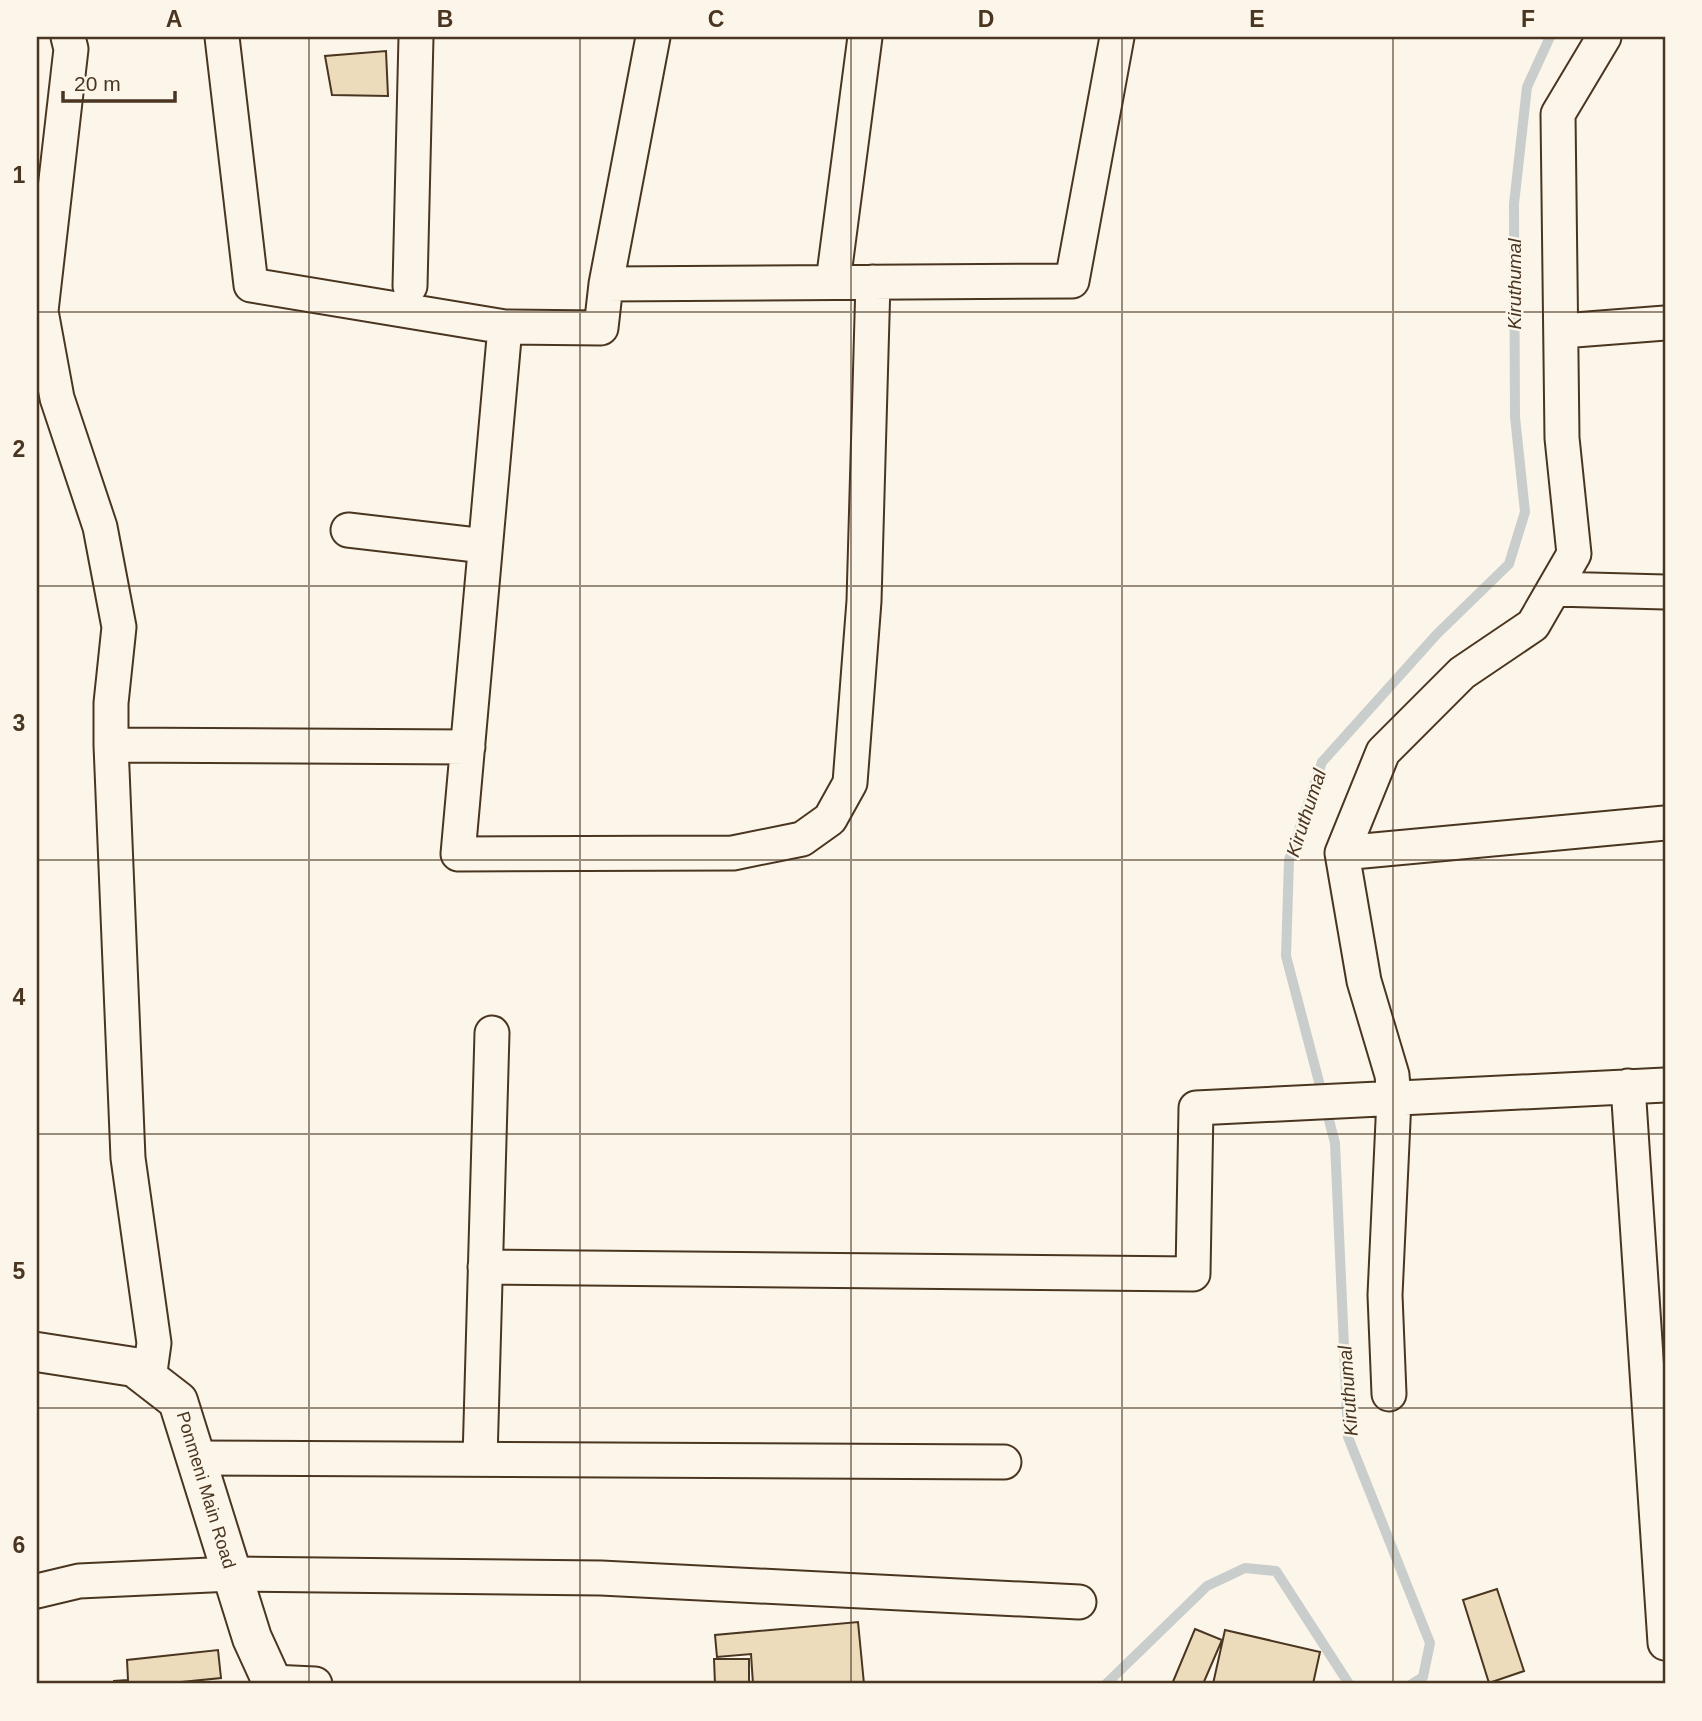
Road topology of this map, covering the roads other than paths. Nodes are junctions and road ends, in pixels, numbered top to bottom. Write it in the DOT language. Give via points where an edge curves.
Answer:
graph roads {
  1 [pos="68,37"];
  2 [pos="222,37"];
  3 [pos="416,37"];
  4 [pos="653,37"];
  5 [pos="865,37"];
  6 [pos="1117,37"];
  7 [pos="1604,37"];
  8 [pos="833,282"];
  9 [pos="873,282"];
  10 [pos="606,284"];
  11 [pos="410,286"];
  12 [pos="1665,323"];
  13 [pos="505,327"];
  14 [pos="1562,331"];
  15 [pos="348,530"];
  16 [pos="485,546"];
  17 [pos="1554,589"];
  18 [pos="1665,592"];
  19 [pos="111,745"];
  20 [pos="468,747"];
  21 [pos="1665,823"];
  22 [pos="1342,853"];
  23 [pos="492,1033"];
  24 [pos="1628,1086"];
  25 [pos="1665,1086"];
  26 [pos="1394,1099"];
  27 [pos="485,1267"];
  28 [pos="37,1352"];
  29 [pos="149,1379"];
  30 [pos="1389,1394"];
  31 [pos="196,1458"];
  32 [pos="480,1459"];
  33 [pos="1004,1462"];
  34 [pos="232,1574"];
  35 [pos="37,1591"];
  36 [pos="1079,1602"];
  37 [pos="1665,1643"];
  38 [pos="272,1683"];
  39 [pos="315,1684"];
  1 -- 19 [label="street" via="70,62 41,311 57,398 100,527 119,627"];
  2 -- 13 [label="street" via="251,285"];
  3 -- 11 [label="street"];
  4 -- 10 [label="street"];
  5 -- 8 [label="street"];
  6 -- 9 [label="street" via="1072,281"];
  7 -- 14 [label="street" via="1558,114"];
  8 -- 9 [label="street"];
  8 -- 10 [label="street"];
  9 -- 20 [label="street" via="864,601 850,783 830,819 803,839 733,853 458,853"];
  10 -- 13 [label="street" via="601,328"];
  12 -- 14 [label="street"];
  13 -- 16 [label="street"];
  14 -- 17 [label="street" via="1562,438 1574,554"];
  15 -- 16 [label="street"];
  16 -- 20 [label="street"];
  17 -- 18 [label="street"];
  17 -- 22 [label="street" via="1533,625 1462,673 1383,752"];
  19 -- 20 [label="street"];
  19 -- 29 [label="street" via="128,1158 154,1343"];
  21 -- 22 [label="street"];
  22 -- 26 [label="street" via="1364,981 1392,1075"];
  23 -- 27 [label="street"];
  24 -- 25 [label="street"];
  24 -- 26 [label="street"];
  24 -- 37 [label="street"];
  26 -- 27 [label="street" via="1196,1108 1193,1274"];
  26 -- 30 [label="street" via="1385,1295"];
  27 -- 32 [label="street"];
  28 -- 29 [label="street, Ponmeni Main Road" via="134,1367"];
  29 -- 31 [label="street, Ponmeni Main Road" via="178,1401"];
  31 -- 32 [label="street"];
  31 -- 34 [label="street, Ponmeni Main Road"];
  32 -- 33 [label="street"];
  34 -- 35 [label="street" via="79,1581"];
  34 -- 36 [label="street" via="601,1578"];
  34 -- 38 [label="street, Ponmeni Main Road"];
  38 -- 39 [label="street"];
}
